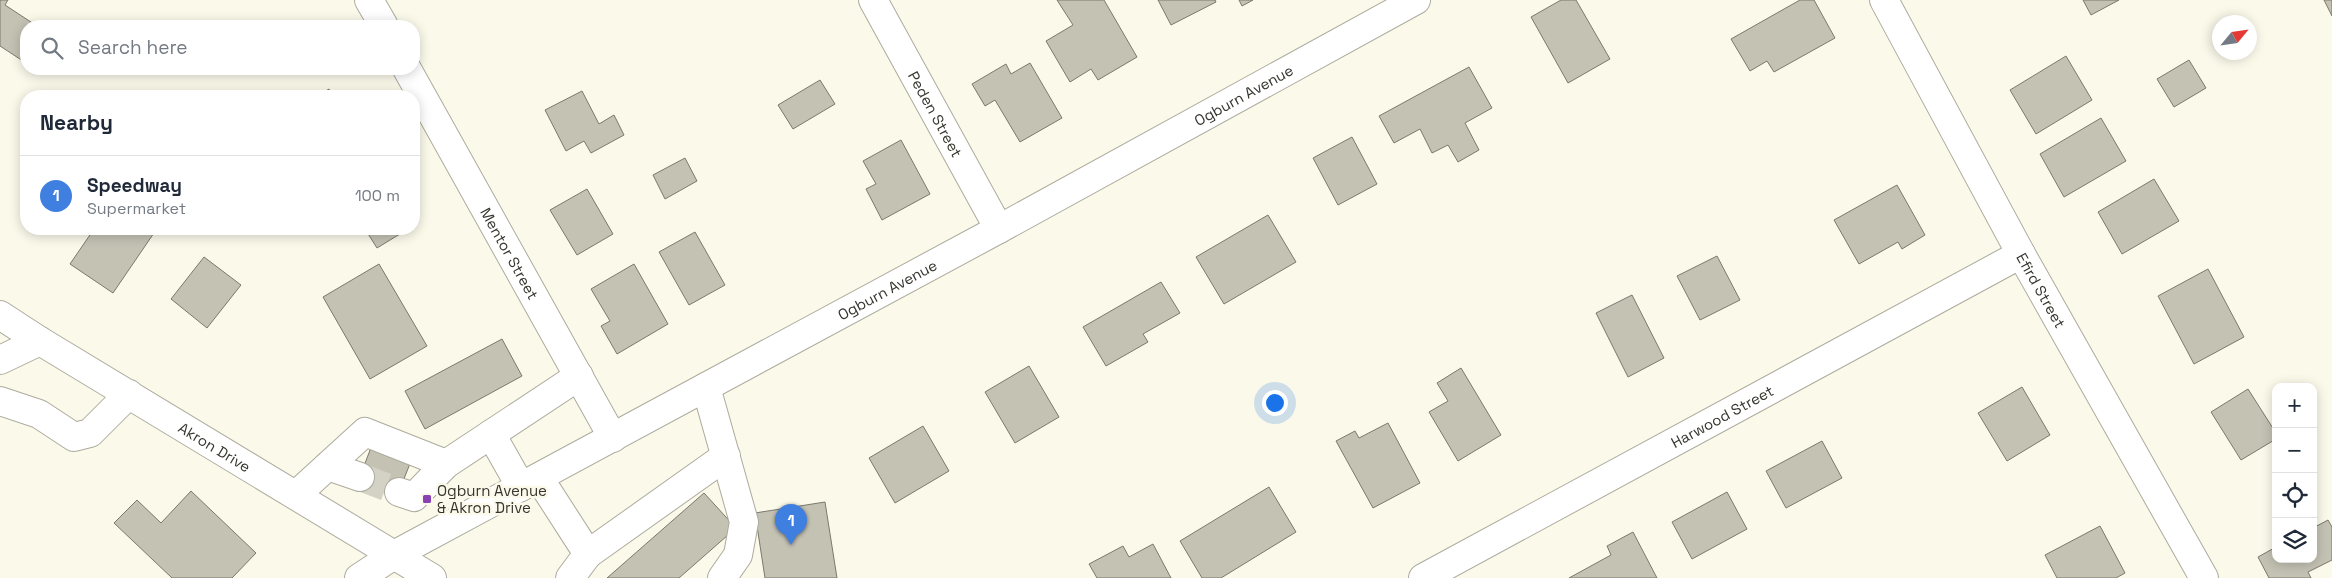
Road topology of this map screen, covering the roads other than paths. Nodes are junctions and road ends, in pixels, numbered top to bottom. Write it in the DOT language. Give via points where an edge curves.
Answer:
graph roads {
  1 [pos="369,0"];
  2 [pos="873,0"];
  3 [pos="1416,0"];
  4 [pos="1884,0"];
  5 [pos="381,20"];
  6 [pos="411,75"];
  7 [pos="420,90"];
  8 [pos="420,91"];
  9 [pos="999,229"];
  10 [pos="2021,254"];
  11 [pos="0,315"];
  12 [pos="40,341"];
  13 [pos="0,360"];
  14 [pos="579,376"];
  15 [pos="706,387"];
  16 [pos="129,394"];
  17 [pos="0,400"];
  18 [pos="492,434"];
  19 [pos="613,438"];
  20 [pos="726,456"];
  21 [pos="446,464"];
  22 [pos="328,466"];
  23 [pos="360,477"];
  24 [pos="530,483"];
  25 [pos="399,492"];
  26 [pos="296,495"];
  27 [pos="394,554"];
  28 [pos="588,554"];
  29 [pos="360,578"];
  30 [pos="432,578"];
  31 [pos="570,578"];
  32 [pos="722,578"];
  33 [pos="1423,578"];
  34 [pos="2204,578"];
  1 -- 5 [label="street"];
  2 -- 9 [label="street, Peden Street"];
  3 -- 9 [label="street, Ogburn Avenue"];
  4 -- 10 [label="street, Efird Street"];
  6 -- 7 [label="street, Mentor Street"];
  8 -- 14 [label="street, Mentor Street"];
  9 -- 15 [label="street, Ogburn Avenue"];
  10 -- 33 [label="street, Harwood Street"];
  10 -- 34 [label="street, Efird Street"];
  11 -- 12 [label="street, Akron Drive"];
  12 -- 13 [label="street"];
  12 -- 16 [label="street, Akron Drive"];
  14 -- 18 [label="street"];
  14 -- 19 [label="street, Mentor Street"];
  15 -- 19 [label="street, Ogburn Avenue"];
  15 -- 20 [label="street"];
  16 -- 17 [label="street" via="90,433 74,437 39,414"];
  16 -- 26 [label="street, Akron Drive"];
  18 -- 21 [label="street"];
  18 -- 24 [label="street"];
  19 -- 24 [label="street, Ogburn Avenue"];
  20 -- 28 [label="street"];
  20 -- 32 [label="street" via="744,522 738,555"];
  21 -- 22 [label="street" via="366,432"];
  21 -- 25 [label="street" via="414,497"];
  22 -- 23 [label="street"];
  22 -- 26 [label="street"];
  24 -- 27 [label="street, Ogburn Avenue"];
  24 -- 28 [label="street"];
  26 -- 27 [label="street, Akron Drive"];
  27 -- 29 [label="street, Ogburn Avenue"];
  27 -- 30 [label="street, Akron Drive"];
  28 -- 31 [label="street"];
}
